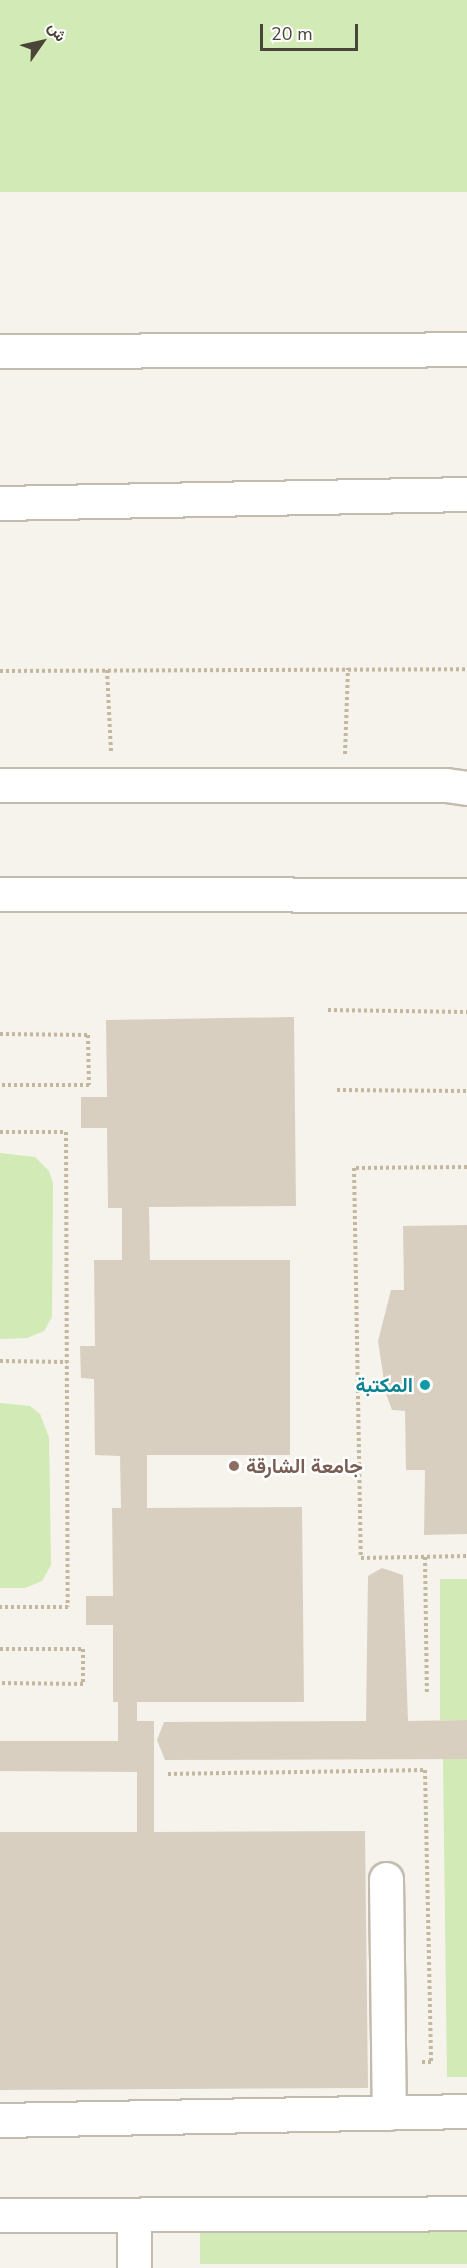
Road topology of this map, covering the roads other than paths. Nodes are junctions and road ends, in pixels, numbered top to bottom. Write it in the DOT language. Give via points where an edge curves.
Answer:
graph roads {
  1 [pos="467,349"];
  2 [pos="0,351"];
  3 [pos="467,494"];
  4 [pos="0,503"];
  5 [pos="0,785"];
  6 [pos="467,788"];
  7 [pos="0,894"];
  8 [pos="467,895"];
  9 [pos="386,1879"];
  10 [pos="467,2111"];
  11 [pos="388,2113"];
  12 [pos="0,2120"];
  13 [pos="467,2213"];
  14 [pos="0,2215"];
  15 [pos="134,2215"];
  16 [pos="134,2268"];
  1 -- 2 [label="street"];
  3 -- 4 [label="street"];
  5 -- 6 [label="street"];
  7 -- 8 [label="street"];
  9 -- 11 [label="street"];
  10 -- 11 [label="street"];
  11 -- 12 [label="street"];
  13 -- 15 [label="street"];
  14 -- 15 [label="street"];
  15 -- 16 [label="street"];
}
